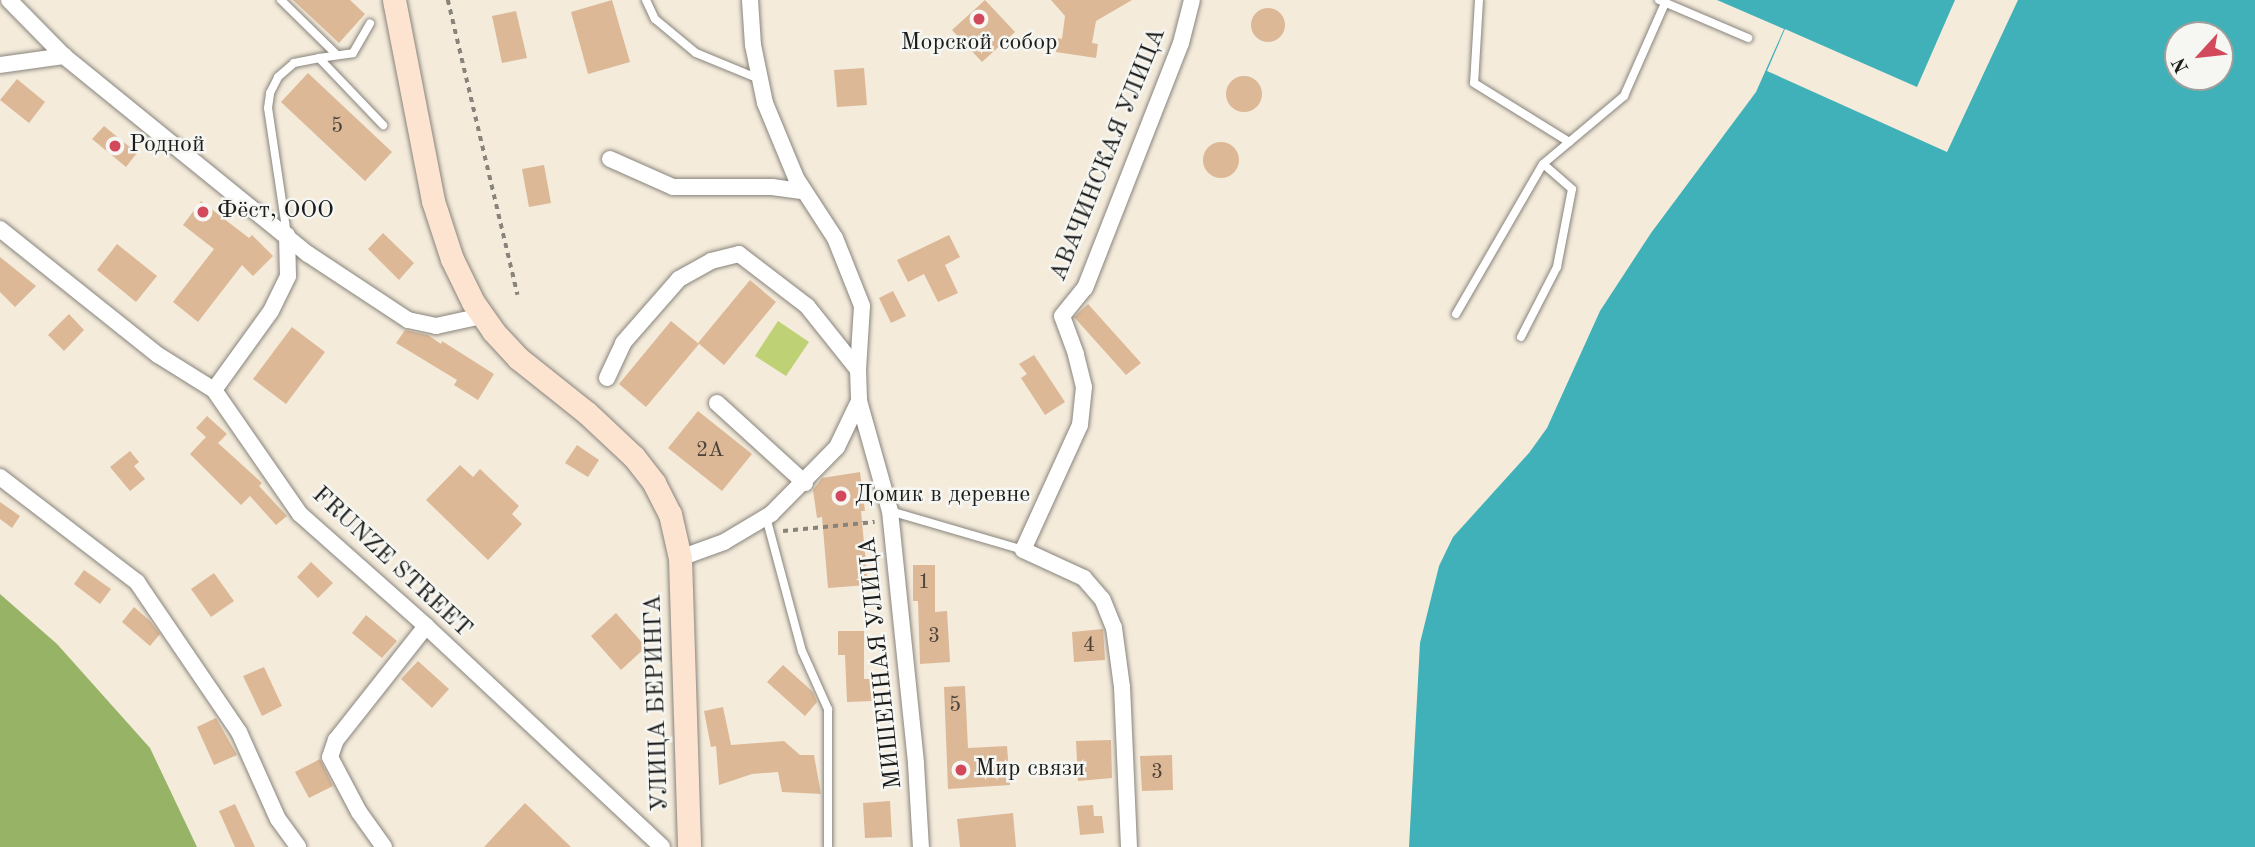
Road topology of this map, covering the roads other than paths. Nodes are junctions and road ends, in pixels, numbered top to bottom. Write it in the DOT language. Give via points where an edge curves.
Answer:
graph roads {
  1 [pos="9,0"];
  2 [pos="281,0"];
  3 [pos="394,0"];
  4 [pos="646,0"];
  5 [pos="750,0"];
  6 [pos="1192,0"];
  7 [pos="1479,0"];
  8 [pos="1662,1"];
  9 [pos="370,23"];
  10 [pos="1748,38"];
  11 [pos="337,55"];
  12 [pos="64,57"];
  13 [pos="319,58"];
  14 [pos="0,65"];
  15 [pos="759,79"];
  16 [pos="383,125"];
  17 [pos="1569,142"];
  18 [pos="610,159"];
  19 [pos="1543,164"];
  20 [pos="802,191"];
  21 [pos="0,229"];
  22 [pos="287,235"];
  23 [pos="1456,314"];
  24 [pos="482,316"];
  25 [pos="1521,337"];
  26 [pos="858,370"];
  27 [pos="607,378"];
  28 [pos="214,390"];
  29 [pos="859,401"];
  30 [pos="717,403"];
  31 [pos="0,477"];
  32 [pos="805,483"];
  33 [pos="891,516"];
  34 [pos="766,517"];
  35 [pos="1023,550"];
  36 [pos="680,558"];
  37 [pos="426,626"];
  38 [pos="298,847"];
  39 [pos="384,847"];
  40 [pos="662,847"];
  41 [pos="689,847"];
  42 [pos="828,847"];
  43 [pos="921,847"];
  44 [pos="1129,847"];
  1 -- 12 [label="street"];
  2 -- 11 [label="lane"];
  3 -- 24 [label="main road, УЛИЦА БЕРИНГА" via="433,201 452,259"];
  4 -- 15 [label="lane" via="655,19 696,53"];
  5 -- 15 [label="street, МИШЕННАЯ УЛИЦА"];
  6 -- 35 [label="street, АВАЧИНСКАЯ УЛИЦА" via="1181,43 1085,288 1062,316 1084,387 1080,425"];
  7 -- 17 [label="lane" via="1474,83"];
  8 -- 10 [label="lane"];
  8 -- 17 [label="lane" via="1624,96"];
  9 -- 11 [label="lane" via="353,53"];
  11 -- 13 [label="lane"];
  12 -- 14 [label="street"];
  12 -- 22 [label="street"];
  13 -- 16 [label="lane"];
  13 -- 22 [label="lane" via="294,63 278,77 270,93"];
  15 -- 20 [label="street, МИШЕННАЯ УЛИЦА"];
  17 -- 19 [label="lane"];
  18 -- 20 [label="street" via="673,187"];
  19 -- 23 [label="lane"];
  19 -- 25 [label="lane" via="1572,189 1557,267"];
  20 -- 26 [label="street, МИШЕННАЯ УЛИЦА" via="835,238 862,306"];
  21 -- 28 [label="street, FRUNZE STREET" via="158,355"];
  22 -- 24 [label="street" via="408,320 436,326"];
  22 -- 28 [label="street" via="288,276 271,311"];
  24 -- 36 [label="main road, УЛИЦА БЕРИНГА" via="518,358 610,433 643,468 670,514"];
  26 -- 27 [label="street" via="807,306 739,254 711,261 679,279 623,343"];
  26 -- 29 [label="street, МИШЕННАЯ УЛИЦА"];
  28 -- 37 [label="street, FRUNZE STREET" via="300,514"];
  29 -- 32 [label="street" via="837,447"];
  29 -- 33 [label="street, МИШЕННАЯ УЛИЦА"];
  30 -- 32 [label="street"];
  31 -- 38 [label="street" via="136,582 239,732 278,818"];
  32 -- 34 [label="street"];
  33 -- 35 [label="lane"];
  33 -- 43 [label="street, МИШЕННАЯ УЛИЦА"];
  34 -- 36 [label="street" via="724,541"];
  34 -- 42 [label="lane" via="802,651 828,709"];
  35 -- 44 [label="street" via="1084,578 1102,600 1114,628 1122,687"];
  36 -- 41 [label="main road, УЛИЦА БЕРИНГА"];
  37 -- 39 [label="street" via="336,740 330,757"];
  37 -- 40 [label="street, FRUNZE STREET"];
}
